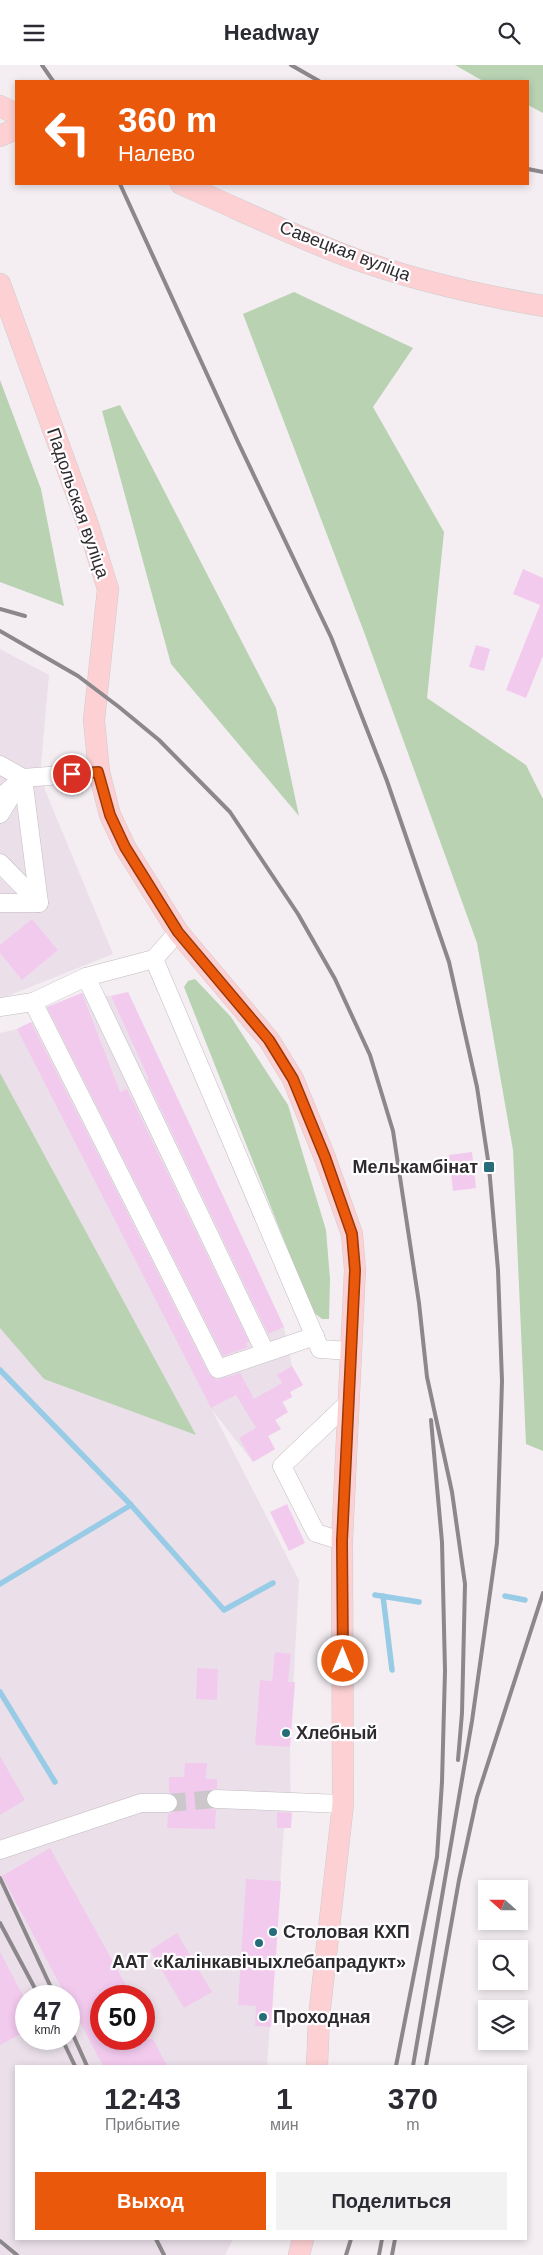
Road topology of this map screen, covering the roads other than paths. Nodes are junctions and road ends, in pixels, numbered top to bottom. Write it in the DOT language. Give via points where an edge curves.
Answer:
graph roads {
  1 [pos="0,106"];
  2 [pos="15,114"];
  3 [pos="15,129"];
  4 [pos="0,136"];
  5 [pos="183,185"];
  6 [pos="0,284"];
  7 [pos="543,306"];
  8 [pos="0,765"];
  9 [pos="98,772"];
  10 [pos="22,778"];
  11 [pos="0,798"];
  12 [pos="0,814"];
  13 [pos="0,863"];
  14 [pos="0,903"];
  15 [pos="39,903"];
  16 [pos="178,932"];
  17 [pos="154,959"];
  18 [pos="86,977"];
  19 [pos="33,1002"];
  20 [pos="0,1007"];
  21 [pos="315,1336"];
  22 [pos="351,1351"];
  23 [pos="265,1352"];
  24 [pos="349,1402"];
  25 [pos="342,1541"];
  26 [pos="216,1799"];
  27 [pos="168,1803"];
  28 [pos="343,1803"];
  29 [pos="0,1850"];
  30 [pos="317,2065"];
  31 [pos="303,2240"];
  32 [pos="299,2255"];
  1 -- 2 [label="main road"];
  3 -- 4 [label="main road"];
  5 -- 7 [label="main road, Савецкая вуліца" via="354,259 428,283"];
  6 -- 9 [label="main road, Падольская вуліца" via="88,525 108,589 94,720"];
  8 -- 10 [label="lane"];
  9 -- 10 [label="lane"];
  9 -- 16 [label="main road, Падольская вуліца" via="110,815 125,847"];
  10 -- 11 [label="lane"];
  10 -- 12 [label="lane"];
  10 -- 15 [label="lane"];
  13 -- 15 [label="lane"];
  14 -- 15 [label="lane"];
  16 -- 17 [label="lane"];
  16 -- 22 [label="main road, Падольская вуліца" via="269,1040 293,1079 352,1234 355,1270"];
  17 -- 18 [label="lane"];
  17 -- 21 [label="lane"];
  18 -- 19 [label="lane"];
  18 -- 23 [label="lane"];
  19 -- 20 [label="lane"];
  19 -- 23 [label="lane" via="218,1369"];
  21 -- 22 [label="lane" via="320,1349"];
  21 -- 23 [label="lane"];
  22 -- 24 [label="main road, Падольская вуліца"];
  24 -- 25 [label="main road, Падольская вуліца"];
  24 -- 25 [label="lane" via="282,1466 316,1533"];
  25 -- 28 [label="main road, Падольская вуліца"];
  26 -- 28 [label="lane"];
  27 -- 29 [label="lane" via="141,1803"];
  28 -- 30 [label="main road, Падольская вуліца" via="319,2017"];
  31 -- 32 [label="main road"];
}
